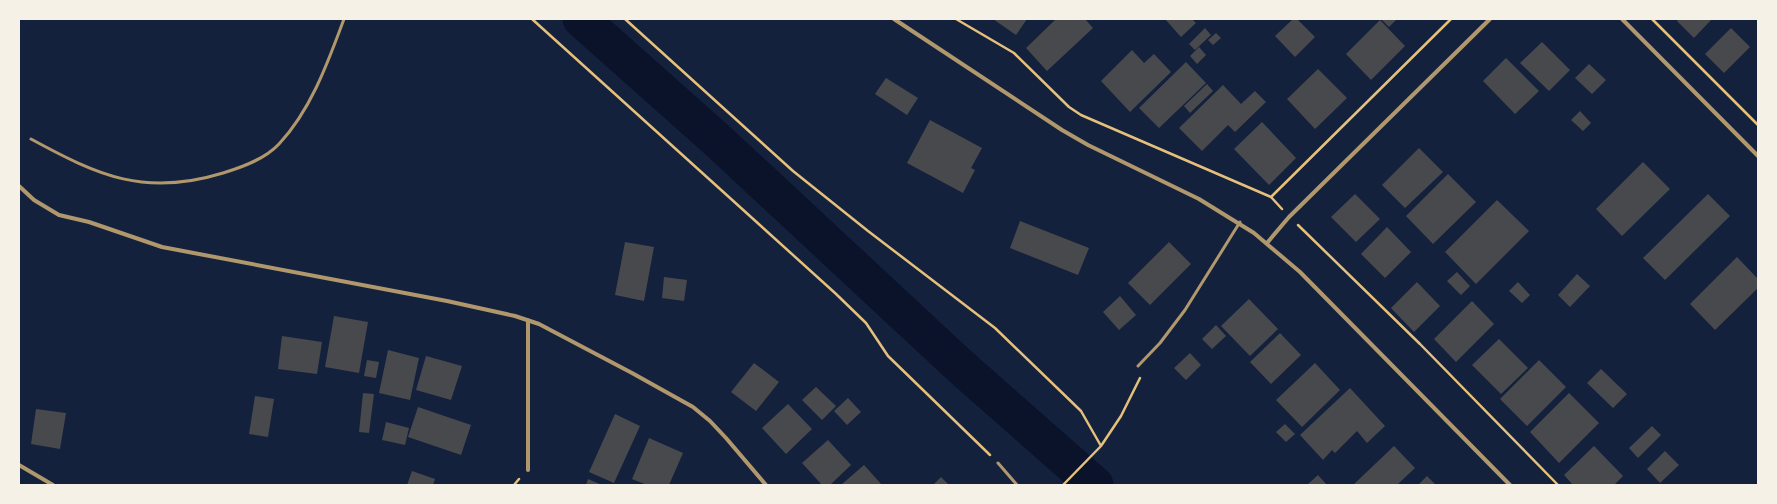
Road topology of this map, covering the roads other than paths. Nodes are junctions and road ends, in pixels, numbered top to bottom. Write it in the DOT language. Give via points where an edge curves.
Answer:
graph roads {
  1 [pos="344,19"];
  2 [pos="894,19"];
  3 [pos="1490,19"];
  4 [pos="1622,19"];
  5 [pos="31,138"];
  6 [pos="1758,156"];
  7 [pos="19,186"];
  8 [pos="1240,222"];
  9 [pos="1266,243"];
  10 [pos="528,320"];
  11 [pos="1138,366"];
  12 [pos="998,462"];
  13 [pos="19,465"];
  14 [pos="528,470"];
  15 [pos="53,485"];
  16 [pos="766,485"];
  17 [pos="1017,485"];
  18 [pos="1510,485"];
  1 -- 5 [label="lane" via="318,81 294,126 278,145 264,156 239,169 185,182 132,182 105,175 75,162"];
  2 -- 8 [label="street" via="1062,130"];
  3 -- 9 [label="street" via="1289,217"];
  4 -- 6 [label="street"];
  7 -- 10 [label="street" via="34,200 59,215 89,222 162,247 447,301"];
  8 -- 9 [label="street"];
  8 -- 11 [label="lane" via="1185,310"];
  9 -- 18 [label="street" via="1300,272"];
  10 -- 14 [label="street"];
  10 -- 16 [label="street" via="693,407 710,420"];
  12 -- 17 [label="lane"];
  13 -- 15 [label="street"];
}
